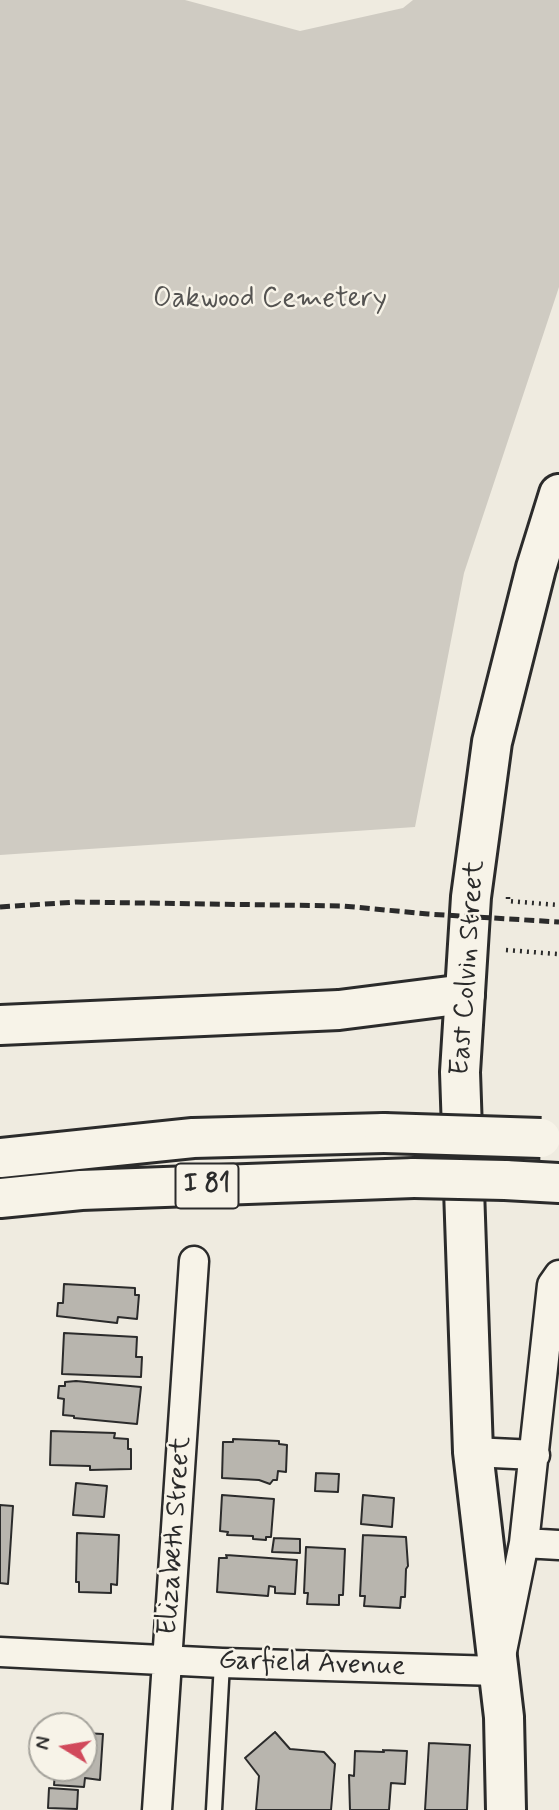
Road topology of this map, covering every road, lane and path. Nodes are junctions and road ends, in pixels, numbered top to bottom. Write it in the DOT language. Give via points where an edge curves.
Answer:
graph roads {
  1 [pos="559,494"];
  2 [pos="508,891"];
  3 [pos="558,905"];
  4 [pos="506,950"];
  5 [pos="557,954"];
  6 [pos="465,995"];
  7 [pos="0,1025"];
  8 [pos="550,1138"];
  9 [pos="0,1158"];
  10 [pos="559,1183"];
  11 [pos="0,1198"];
  12 [pos="194,1261"];
  13 [pos="559,1275"];
  14 [pos="473,1452"];
  15 [pos="535,1455"];
  16 [pos="524,1543"];
  17 [pos="559,1545"];
  18 [pos="0,1652"];
  19 [pos="167,1659"];
  20 [pos="222,1663"];
  21 [pos="498,1671"];
  22 [pos="157,1810"];
  23 [pos="214,1810"];
  24 [pos="506,1810"];
  1 -- 6 [label="main road, East Colvin Street" via="492,742 471,897"];
  2 -- 3 [label="path" via="508,901"];
  4 -- 5 [label="path"];
  6 -- 7 [label="main road" via="339,1010"];
  6 -- 14 [label="main road, East Colvin Street" via="460,1072"];
  8 -- 9 [label="main road, I 81, bridge" via="384,1133 193,1138"];
  10 -- 11 [label="main road, I 81, bridge" via="414,1178 81,1189"];
  12 -- 19 [label="street, Elizabeth Street"];
  13 -- 15 [label="street, East Colvin Street" via="552,1284"];
  14 -- 15 [label="street"];
  14 -- 21 [label="main road, East Colvin Street"];
  15 -- 16 [label="street, East Colvin Street"];
  16 -- 17 [label="street"];
  16 -- 21 [label="street, East Colvin Street"];
  18 -- 19 [label="street, Garfield Avenue"];
  19 -- 20 [label="street, Garfield Avenue"];
  19 -- 22 [label="street, Elizabeth Street"];
  20 -- 21 [label="street, Garfield Avenue"];
  20 -- 23 [label="lane"];
  21 -- 24 [label="main road, East Colvin Street"];
}
